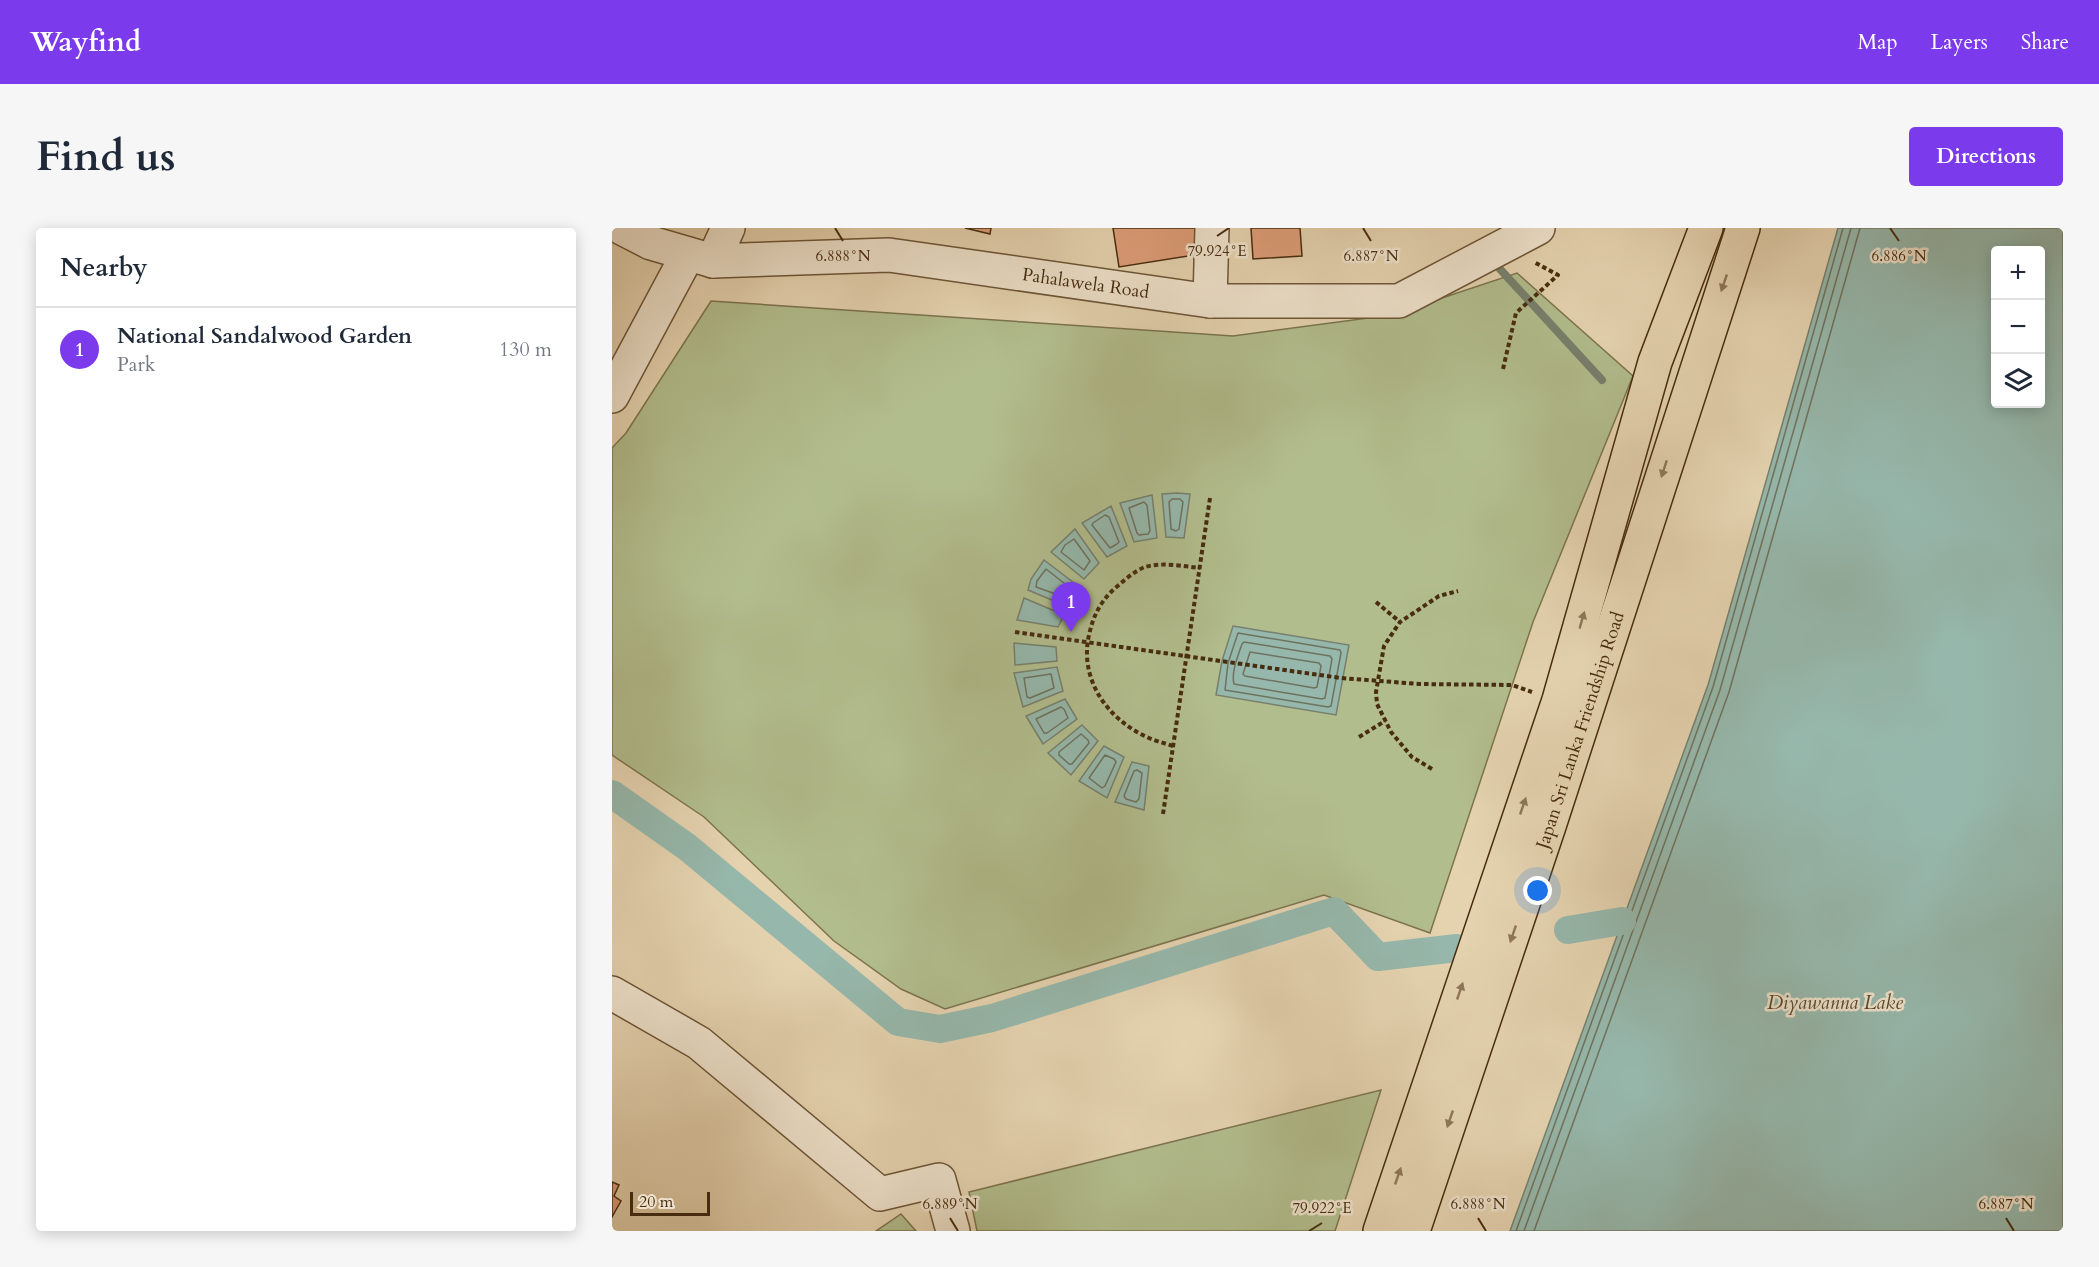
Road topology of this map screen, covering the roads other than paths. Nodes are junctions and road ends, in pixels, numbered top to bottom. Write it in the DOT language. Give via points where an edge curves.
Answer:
graph roads {
  1 [pos="622,228"];
  2 [pos="728,228"];
  3 [pos="1212,228"];
  4 [pos="1538,228"];
  5 [pos="1706,228"];
  6 [pos="1743,228"];
  7 [pos="893,241"];
  8 [pos="1511,245"];
  9 [pos="701,257"];
  10 [pos="1210,302"];
  11 [pos="612,396"];
  12 [pos="612,993"];
  13 [pos="953,1231"];
  14 [pos="1380,1231"];
  15 [pos="1413,1231"];
  1 -- 9 [label="street, Pahalawela Road" via="651,243"];
  2 -- 9 [label="street"];
  3 -- 10 [label="street"];
  4 -- 8 [label="street, Pahalawela Road"];
  14 -- 5 [label="main road, Japan Sri Lanka Friendship Road, one-way" via="1558,700 1655,362"];
  6 -- 15 [label="main road, Japan Sri Lanka Friendship Road, one-way"];
  7 -- 9 [label="street, Pahalawela Road"];
  7 -- 10 [label="street, Pahalawela Road"];
  8 -- 10 [label="street, Pahalawela Road" via="1399,301"];
  9 -- 11 [label="street"];
  12 -- 13 [label="street" via="699,1042 880,1194 939,1180"];
}
